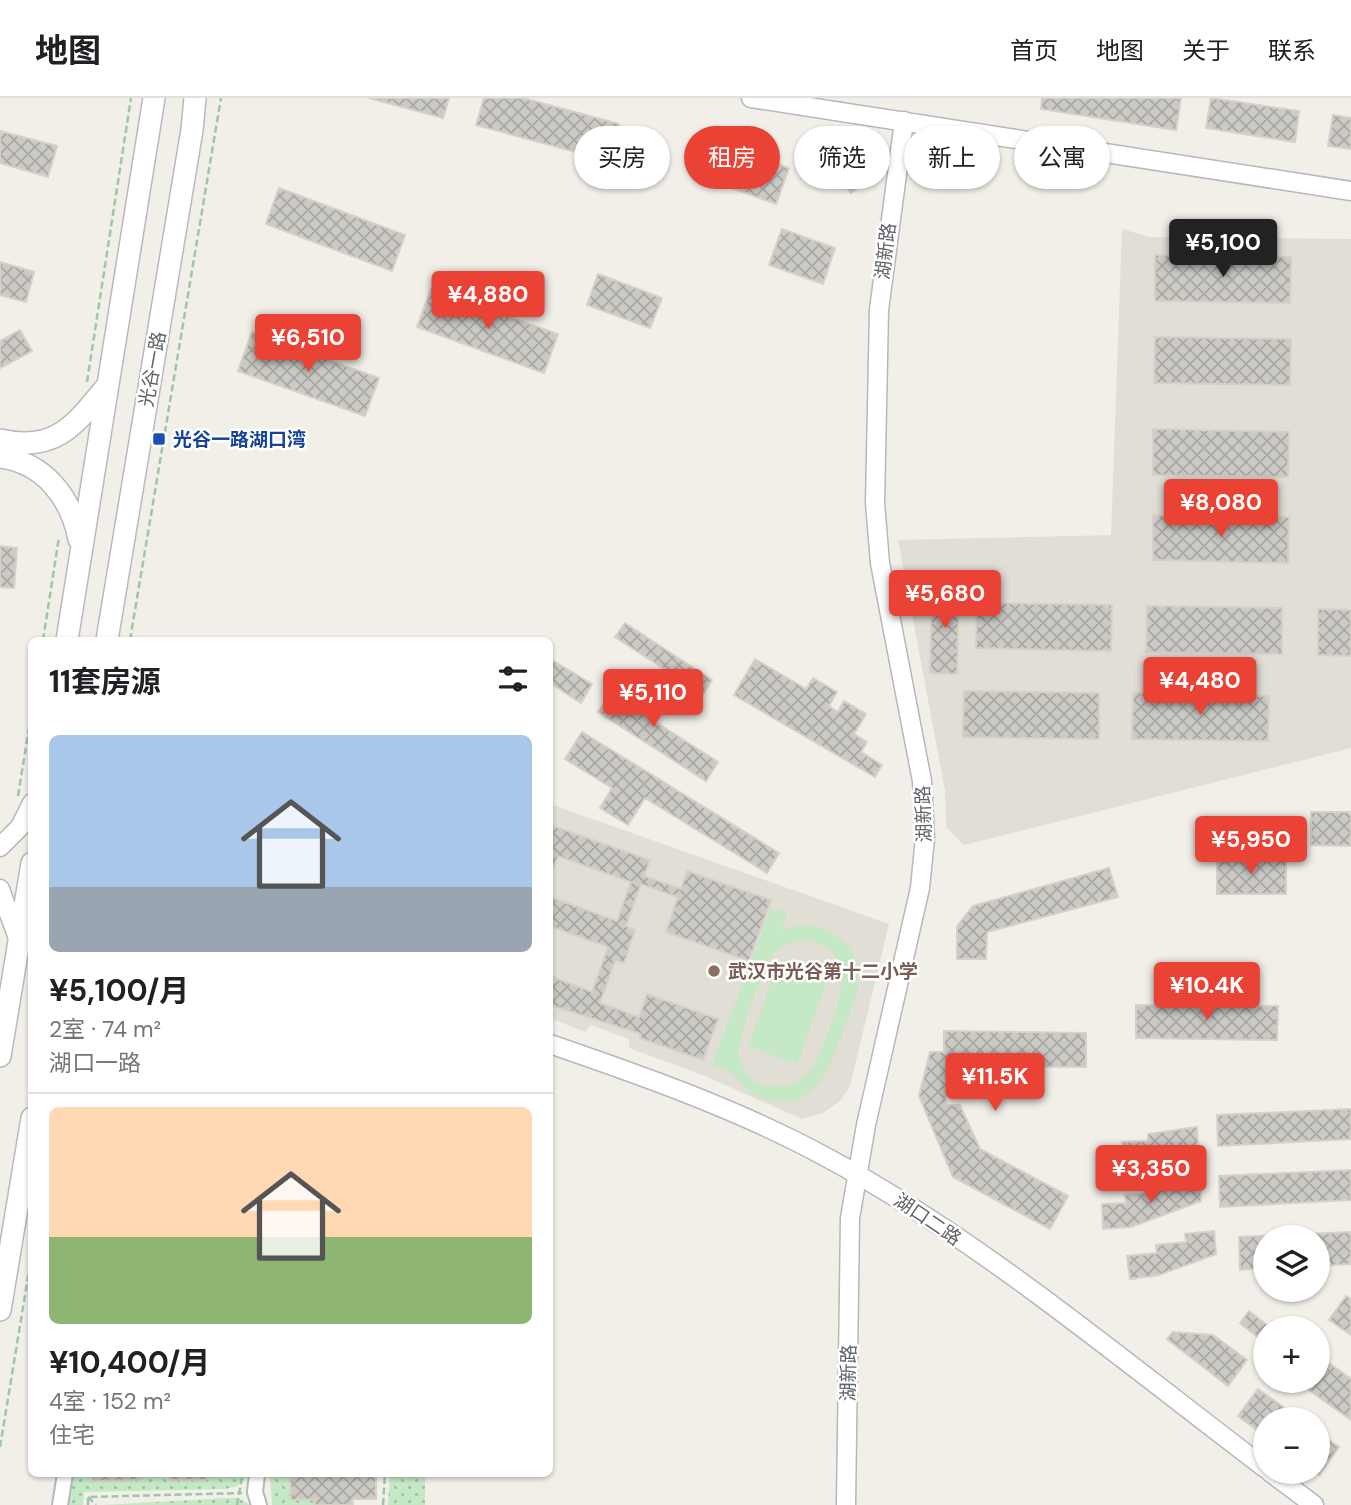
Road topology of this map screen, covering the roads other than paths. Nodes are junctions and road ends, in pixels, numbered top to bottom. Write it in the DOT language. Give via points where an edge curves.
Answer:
graph roads {
  1 [pos="154,98"];
  2 [pos="195,98"];
  3 [pos="751,98"];
  4 [pos="904,121"];
  5 [pos="1351,191"];
  6 [pos="108,384"];
  7 [pos="0,440"];
  8 [pos="0,457"];
  9 [pos="82,551"];
  10 [pos="68,637"];
  11 [pos="108,637"];
  12 [pos="24,801"];
  13 [pos="0,847"];
  14 [pos="28,887"];
  15 [pos="0,889"];
  16 [pos="19,940"];
  17 [pos="553,1045"];
  18 [pos="0,1056"];
  19 [pos="28,1140"];
  20 [pos="24,1162"];
  21 [pos="858,1175"];
  22 [pos="0,1216"];
  23 [pos="0,1310"];
  24 [pos="1253,1459"];
  25 [pos="65,1477"];
  26 [pos="257,1477"];
  27 [pos="1286,1484"];
  28 [pos="257,1499"];
  29 [pos="60,1505"];
  30 [pos="846,1505"];
  31 [pos="1314,1505"];
  1 -- 6 [label="main road"];
  2 -- 11 [label="main road, 光谷一路"];
  3 -- 4 [label="street"];
  4 -- 5 [label="street"];
  4 -- 21 [label="street, 湖新路" via="879,310 875,503 880,564 922,781 925,838 920,888"];
  6 -- 7 [label="main road" via="68,430 52,439 17,444"];
  6 -- 9 [label="main road"];
  8 -- 9 [label="main road" via="42,473 63,495 75,518"];
  9 -- 10 [label="main road"];
  12 -- 13 [label="street" via="20,827"];
  14 -- 16 [label="main road"];
  15 -- 16 [label="street"];
  16 -- 18 [label="main road"];
  17 -- 21 [label="street, 湖口二路" via="744,1117"];
  19 -- 20 [label="main road"];
  20 -- 22 [label="main road" via="11,1200"];
  20 -- 23 [label="main road"];
  21 -- 24 [label="street, 湖口二路" via="955,1236"];
  21 -- 30 [label="street, 湖新路" via="850,1218"];
  25 -- 29 [label="street"];
  26 -- 28 [label="street"];
  27 -- 31 [label="street"];
}
